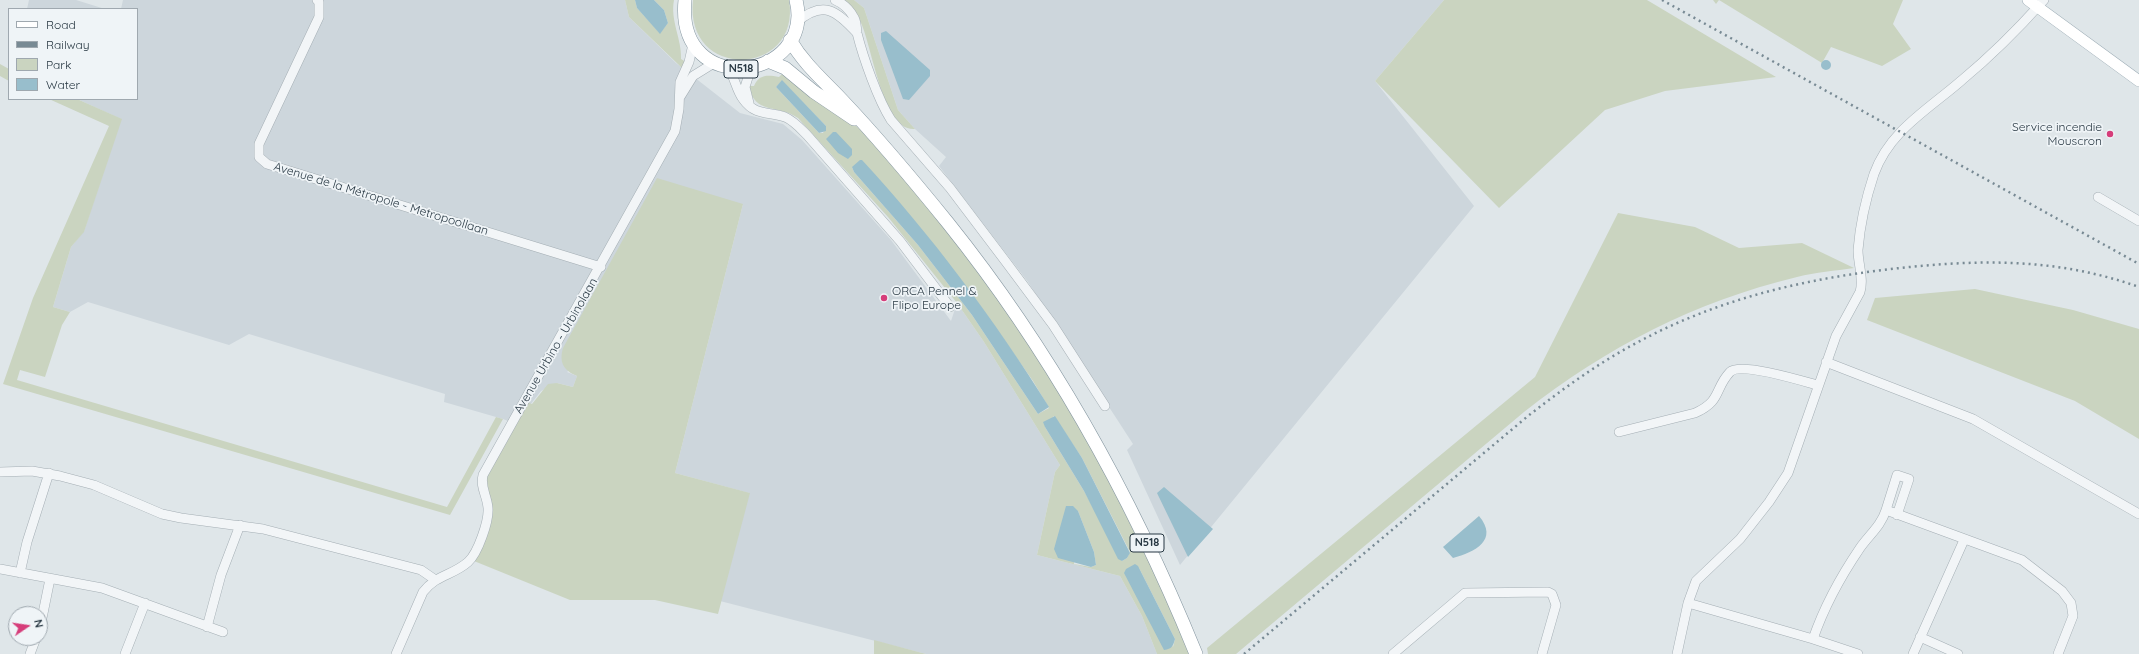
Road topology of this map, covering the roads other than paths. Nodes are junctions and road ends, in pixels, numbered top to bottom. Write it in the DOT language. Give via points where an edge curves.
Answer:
graph roads {
  1 [pos="317,0"];
  2 [pos="684,0"];
  3 [pos="796,0"];
  4 [pos="834,0"];
  5 [pos="2028,0"];
  6 [pos="2041,4"];
  7 [pos="797,22"];
  8 [pos="857,33"];
  9 [pos="790,40"];
  10 [pos="693,44"];
  11 [pos="768,61"];
  12 [pos="714,63"];
  13 [pos="728,68"];
  14 [pos="751,68"];
  15 [pos="2139,81"];
  16 [pos="680,98"];
  17 [pos="749,105"];
  18 [pos="865,126"];
  19 [pos="2098,198"];
  20 [pos="2139,221"];
  21 [pos="601,267"];
  22 [pos="950,307"];
  23 [pos="1826,362"];
  24 [pos="1817,386"];
  25 [pos="1105,406"];
  26 [pos="1619,432"];
  27 [pos="0,472"];
  28 [pos="49,473"];
  29 [pos="1886,510"];
  30 [pos="1897,514"];
  31 [pos="2139,514"];
  32 [pos="240,525"];
  33 [pos="1964,540"];
  34 [pos="0,570"];
  35 [pos="20,573"];
  36 [pos="50,579"];
  37 [pos="434,579"];
  38 [pos="145,603"];
  39 [pos="1688,603"];
  40 [pos="44,606"];
  41 [pos="207,627"];
  42 [pos="223,632"];
  43 [pos="1920,637"];
  44 [pos="1813,639"];
  45 [pos="125,654"];
  46 [pos="396,654"];
  47 [pos="1196,654"];
  48 [pos="1393,654"];
  49 [pos="1542,654"];
  50 [pos="1677,654"];
  51 [pos="1858,654"];
  52 [pos="1913,654"];
  53 [pos="1958,654"];
  54 [pos="2058,654"];
  1 -- 21 [label="street, Avenue de la Métropole - Metropoollaan" via="318,17 258,144 259,157 267,164"];
  2 -- 10 [label="highway, N518" via="686,30"];
  3 -- 7 [label="highway, N518"];
  4 -- 8 [label="street" via="840,2 854,16"];
  5 -- 6 [label="main road"];
  6 -- 15 [label="main road"];
  6 -- 23 [label="street" via="1962,80 1903,128 1881,159 1868,193 1860,234 1860,292 1841,326"];
  7 -- 8 [label="street" via="814,10 824,8 840,16"];
  7 -- 9 [label="highway, N518"];
  8 -- 25 [label="street" via="884,108 891,120 950,188 1006,262 1053,325"];
  9 -- 11 [label="highway, N518" via="782,52"];
  9 -- 18 [label="highway, N518" via="799,56"];
  10 -- 12 [label="highway, N518" via="702,55"];
  10 -- 16 [label="street, Avenue Urbino - Urbinolaan" via="689,62 680,82"];
  11 -- 14 [label="highway, N518"];
  11 -- 18 [label="highway, N518" via="785,68 834,107"];
  12 -- 13 [label="highway, N518"];
  12 -- 16 [label="street, Avenue Urbino - Urbinolaan" via="693,76"];
  13 -- 14 [label="highway, N518"];
  13 -- 17 [label="street" via="743,100"];
  14 -- 17 [label="street" via="745,88"];
  16 -- 21 [label="street, Avenue Urbino - Urbinolaan" via="675,131"];
  17 -- 22 [label="street" via="767,115 784,117 795,123 807,135 900,241"];
  18 -- 47 [label="highway, N518" via="914,181 986,272 1049,364 1092,434 1130,506"];
  19 -- 20 [label="street"];
  21 -- 37 [label="street, Avenue Urbino - Urbinolaan" via="483,475 482,490 488,512 475,554 455,571"];
  23 -- 24 [label="street"];
  23 -- 31 [label="street" via="1973,419"];
  24 -- 26 [label="street" via="1776,373 1737,369 1730,372 1713,402 1706,408"];
  24 -- 39 [label="street" via="1788,473 1740,539 1696,581"];
  27 -- 28 [label="street"];
  28 -- 32 [label="street" via="94,485 162,514"];
  28 -- 35 [label="street"];
  29 -- 30 [label="street"];
  29 -- 30 [label="street" via="1897,475 1909,479"];
  29 -- 44 [label="street" via="1822,612"];
  30 -- 33 [label="street"];
  32 -- 37 [label="street" via="421,570"];
  32 -- 41 [label="street"];
  33 -- 43 [label="street"];
  33 -- 54 [label="street" via="2022,560 2065,594 2072,606 2073,616"];
  34 -- 35 [label="street"];
  35 -- 36 [label="street"];
  36 -- 38 [label="street" via="102,588"];
  36 -- 40 [label="street"];
  37 -- 46 [label="street" via="423,592"];
  38 -- 41 [label="street"];
  38 -- 45 [label="street"];
  39 -- 44 [label="street"];
  39 -- 50 [label="street"];
  41 -- 42 [label="street"];
  43 -- 52 [label="street"];
  43 -- 53 [label="street"];
  44 -- 51 [label="street"];
  48 -- 49 [label="street" via="1458,597 1472,592 1548,592 1552,594 1556,605"];
}
